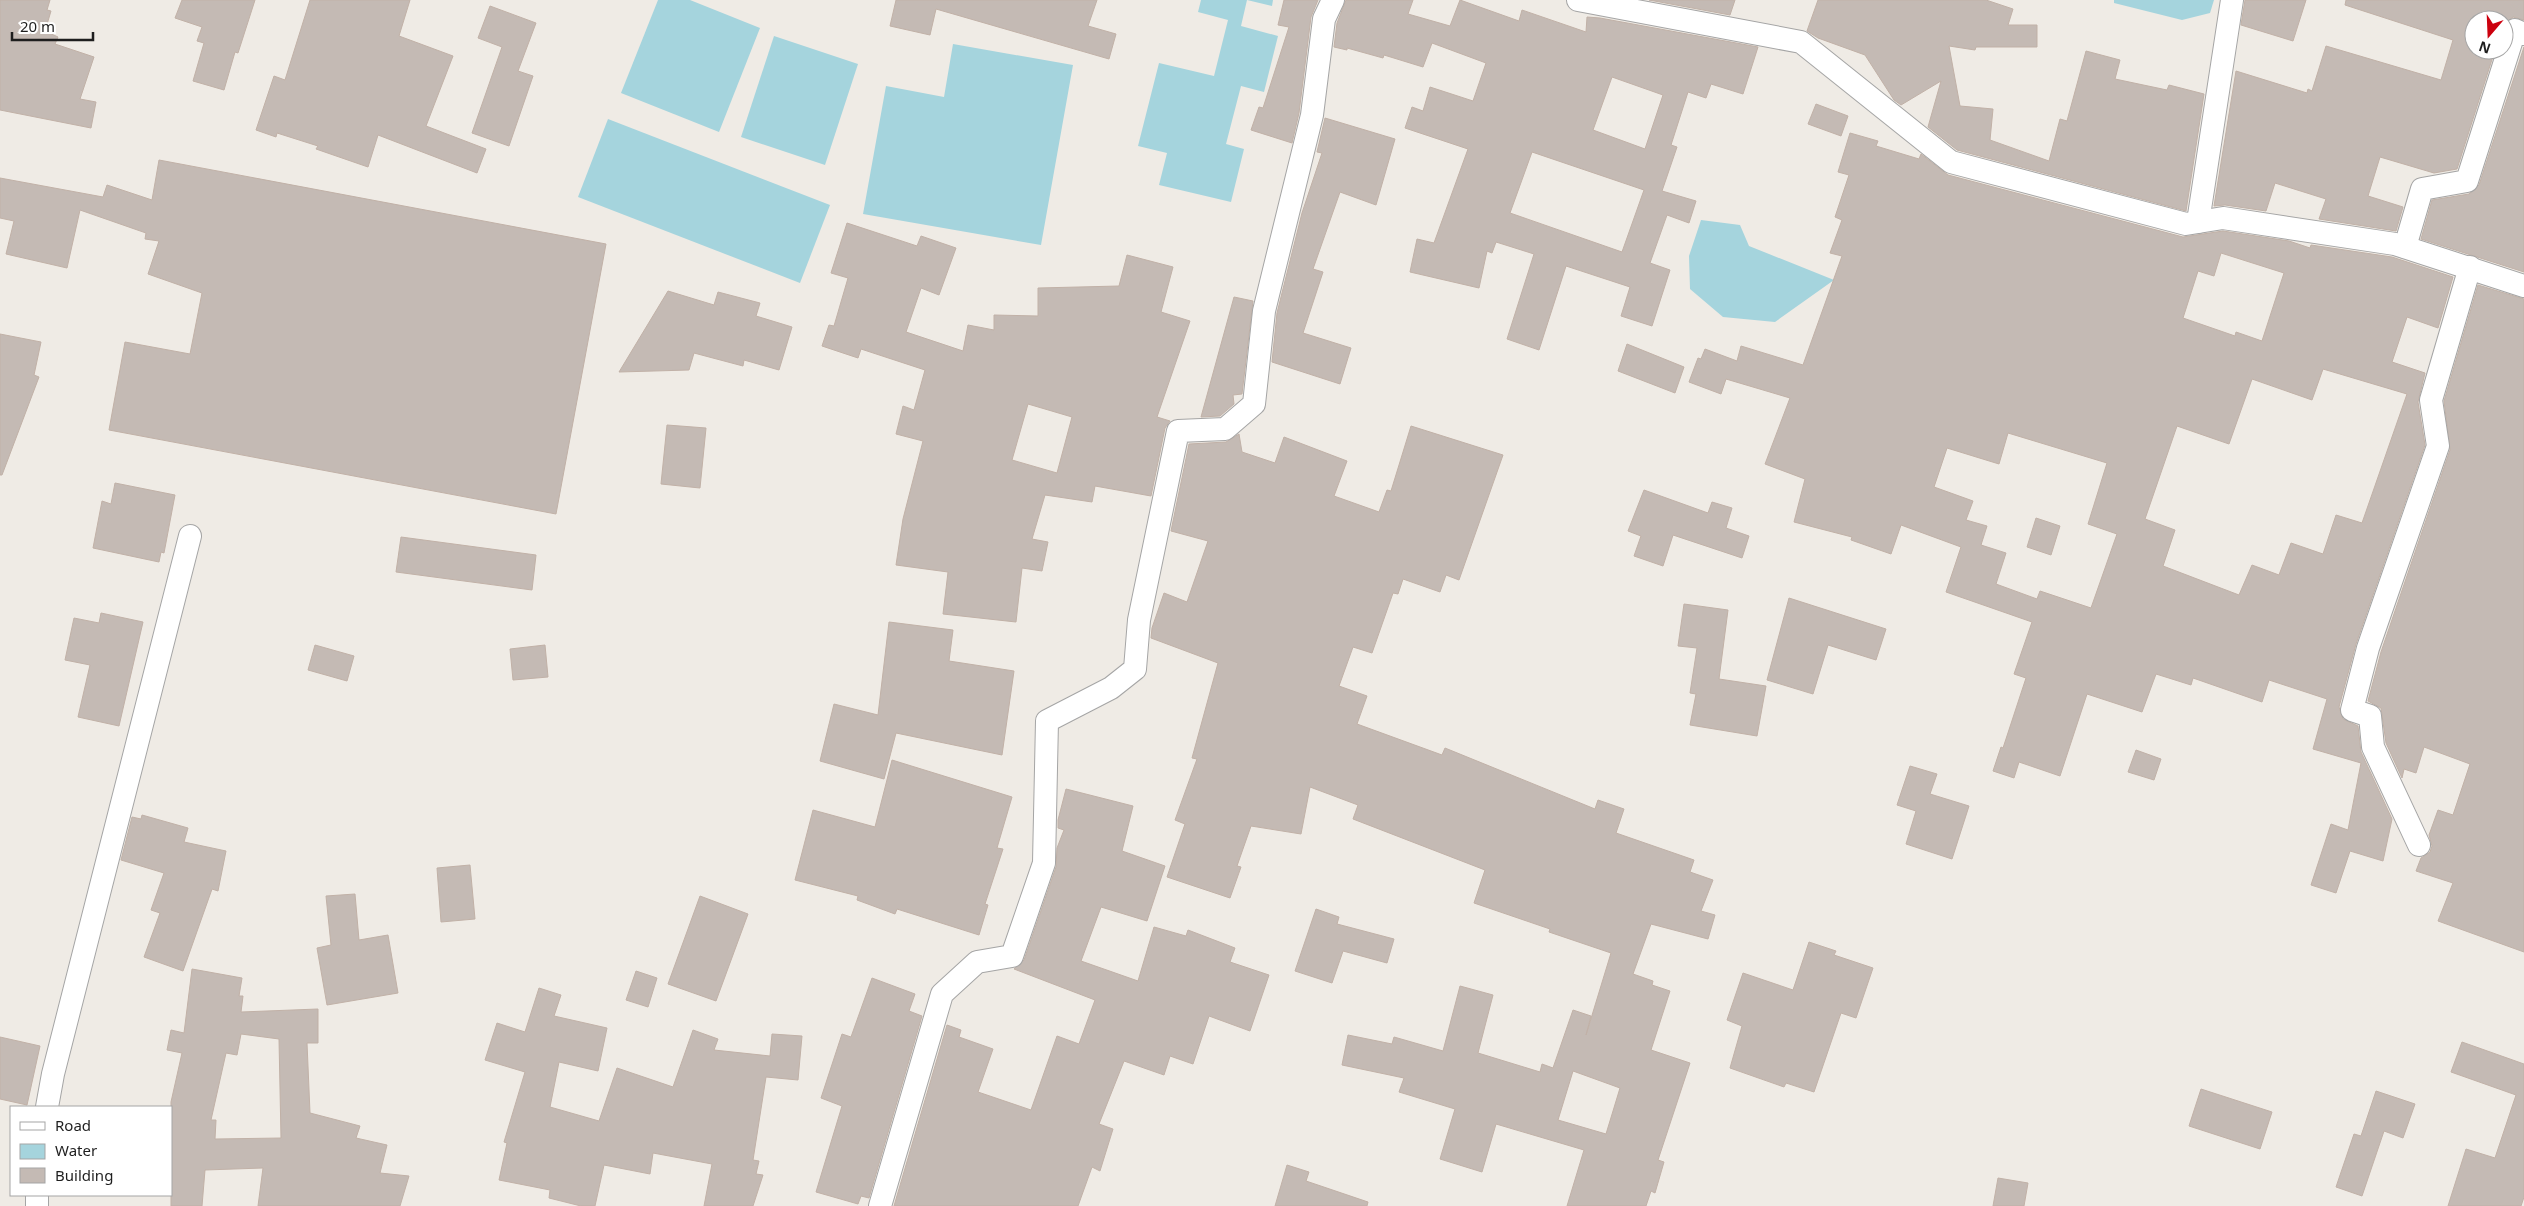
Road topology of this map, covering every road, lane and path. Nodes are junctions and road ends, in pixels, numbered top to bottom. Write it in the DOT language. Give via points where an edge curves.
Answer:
graph roads {
  1 [pos="1333,0"];
  2 [pos="1578,0"];
  3 [pos="2232,0"];
  4 [pos="2524,34"];
  5 [pos="2198,222"];
  6 [pos="2405,247"];
  7 [pos="2470,267"];
  8 [pos="2524,286"];
  9 [pos="190,536"];
  10 [pos="2419,845"];
  11 [pos="47,1106"];
  12 [pos="880,1206"];
  1 -- 12 [label="street" via="1324,20 1312,115 1264,310 1254,404 1225,429 1178,431 1139,620 1135,669 1111,688 1047,721 1044,862 1012,956 977,962 942,994"];
  2 -- 5 [label="street" via="1801,42 1951,162 2186,224"];
  3 -- 5 [label="street"];
  4 -- 6 [label="street" via="2515,30 2467,181 2422,189"];
  5 -- 6 [label="street" via="2223,218"];
  6 -- 7 [label="street"];
  7 -- 8 [label="street"];
  7 -- 10 [label="street" via="2431,400 2438,446 2368,648 2352,710 2370,716 2373,747"];
  9 -- 11 [label="street"];
}
